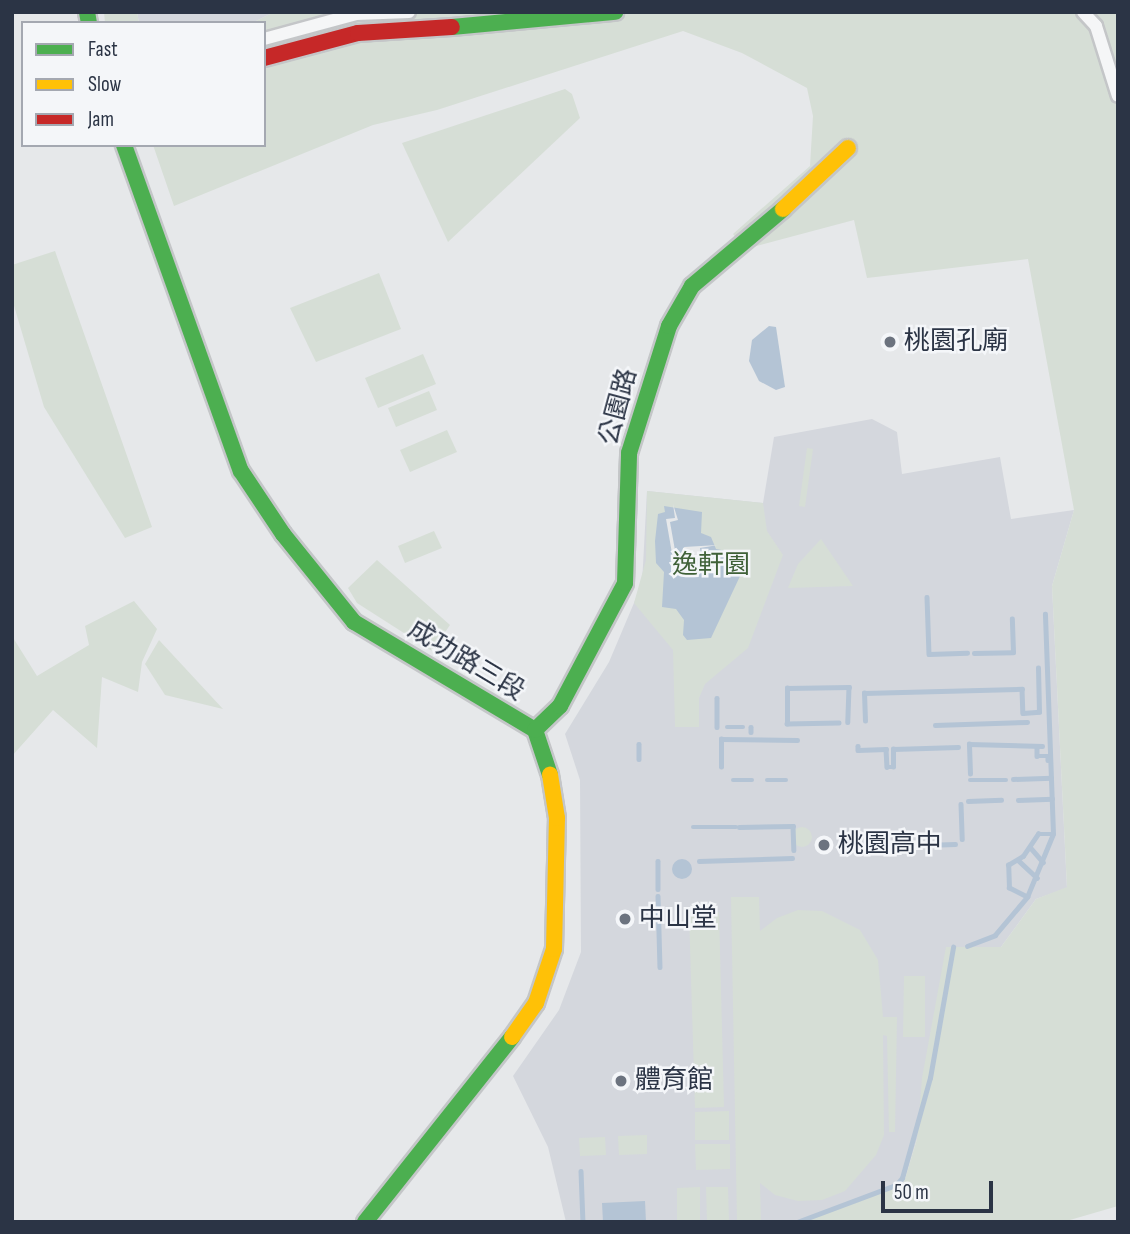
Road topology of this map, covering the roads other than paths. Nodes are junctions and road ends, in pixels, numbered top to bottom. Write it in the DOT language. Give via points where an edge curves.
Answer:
graph roads {
  1 [pos="409,12"];
  2 [pos="615,12"];
  3 [pos="1083,12"];
  4 [pos="266,38"];
  5 [pos="266,57"];
  6 [pos="1118,96"];
  7 [pos="125,147"];
  8 [pos="848,148"];
  9 [pos="535,730"];
  10 [pos="365,1222"];
  1 -- 4 [label="street" via="356,14"];
  2 -- 5 [label="street" via="556,21 358,33"];
  3 -- 6 [label="street" via="1096,26"];
  7 -- 9 [label="street, 成功路三段" via="241,471 283,534 354,622"];
  8 -- 9 [label="street, 公園路" via="807,190 716,262 692,286 669,326 629,453 625,583 593,652 556,713"];
  9 -- 10 [label="street, 成功路三段" via="548,764 556,818 556,925 540,991 497,1060"];
}
